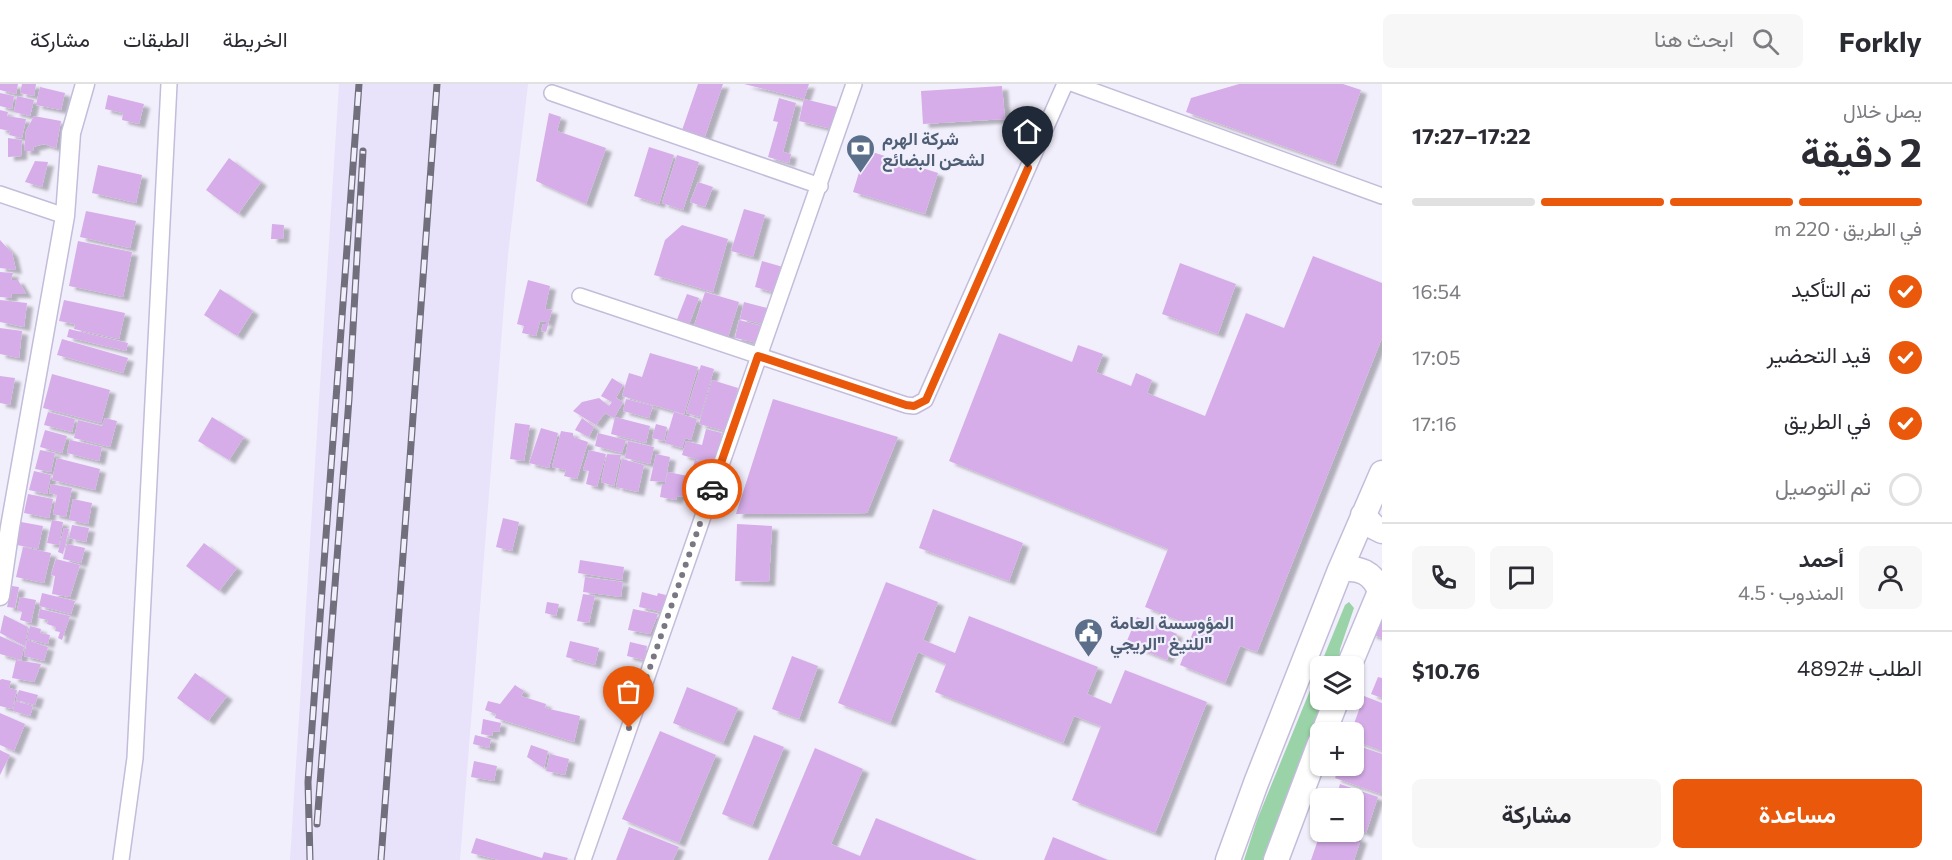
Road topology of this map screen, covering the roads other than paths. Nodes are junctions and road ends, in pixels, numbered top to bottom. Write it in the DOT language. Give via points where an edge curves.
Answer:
graph roads {
  1 [pos="85,84"];
  2 [pos="169,84"];
  3 [pos="854,84"];
  4 [pos="1065,84"];
  5 [pos="1074,84"];
  6 [pos="552,93"];
  7 [pos="820,186"];
  8 [pos="0,194"];
  9 [pos="1382,196"];
  10 [pos="65,216"];
  11 [pos="580,297"];
  12 [pos="758,356"];
  13 [pos="1382,473"];
  14 [pos="1363,514"];
  15 [pos="5,526"];
  16 [pos="1382,531"];
  17 [pos="1340,570"];
  18 [pos="1381,589"];
  19 [pos="0,596"];
  20 [pos="1353,656"];
  21 [pos="1310,770"];
  22 [pos="121,860"];
  23 [pos="583,860"];
  24 [pos="1228,860"];
  25 [pos="1276,860"];
  1 -- 10 [label="street" via="71,134"];
  2 -- 22 [label="street" via="135,758"];
  3 -- 7 [label="street"];
  4 -- 12 [label="street" via="926,400 906,405"];
  5 -- 9 [label="street"];
  6 -- 7 [label="street"];
  7 -- 12 [label="street"];
  8 -- 10 [label="street"];
  10 -- 15 [label="street"];
  11 -- 12 [label="street"];
  12 -- 23 [label="street"];
  13 -- 14 [label="main road"];
  14 -- 16 [label="main road"];
  14 -- 17 [label="main road"];
  15 -- 19 [label="street"];
  17 -- 18 [label="main road" via="1354,568 1368,573"];
  17 -- 24 [label="main road"];
  18 -- 20 [label="main road"];
  21 -- 25 [label="main road"];
}
